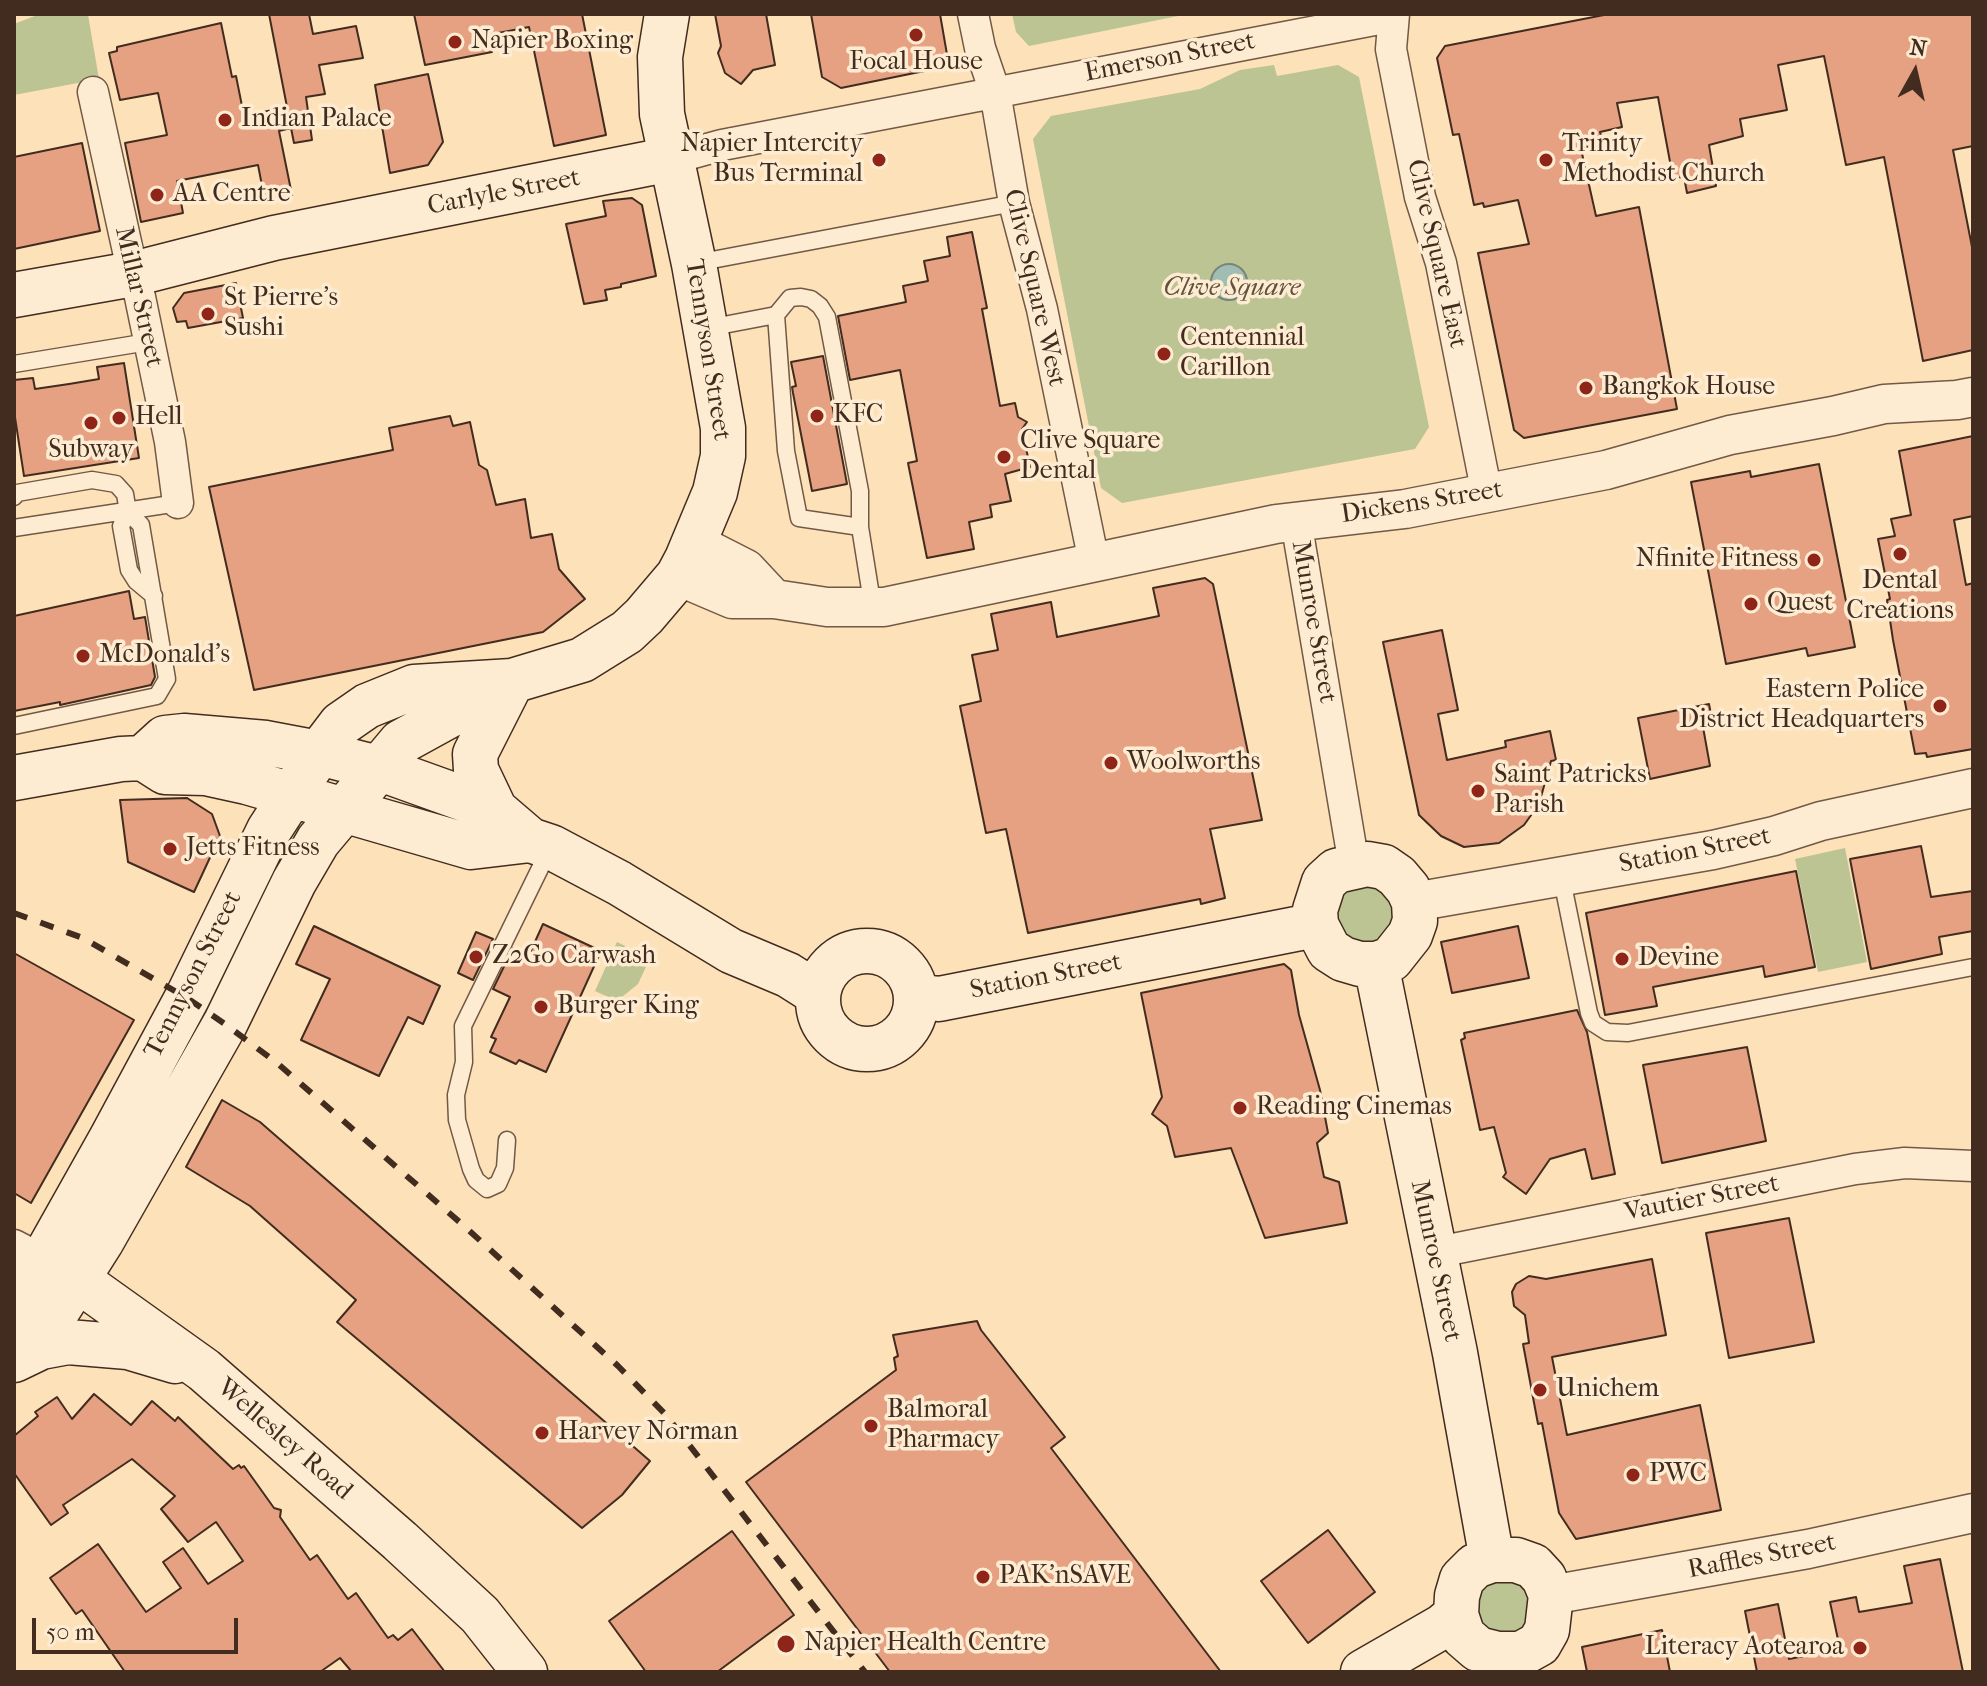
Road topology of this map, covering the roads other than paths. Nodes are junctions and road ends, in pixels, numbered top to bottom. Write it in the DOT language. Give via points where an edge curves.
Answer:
graph roads {
  1 [pos="667,14"];
  2 [pos="973,14"];
  3 [pos="1393,14"];
  4 [pos="93,92"];
  5 [pos="995,92"];
  6 [pos="671,159"];
  7 [pos="1014,203"];
  8 [pos="694,264"];
  9 [pos="133,274"];
  10 [pos="14,295"];
  11 [pos="776,315"];
  12 [pos="707,329"];
  13 [pos="148,342"];
  14 [pos="14,364"];
  15 [pos="1973,397"];
  16 [pos="1487,494"];
  17 [pos="14,497"];
  18 [pos="178,503"];
  19 [pos="128,512"];
  20 [pos="1296,521"];
  21 [pos="860,527"];
  22 [pos="14,528"];
  23 [pos="687,559"];
  24 [pos="1094,562"];
  25 [pos="873,608"];
  26 [pos="512,681"];
  27 [pos="14,726"];
  28 [pos="319,753"];
  29 [pos="143,758"];
  30 [pos="378,768"];
  31 [pos="14,778"];
  32 [pos="1973,788"];
  33 [pos="292,794"];
  34 [pos="344,809"];
  35 [pos="495,810"];
  36 [pos="540,844"];
  37 [pos="1354,865"];
  38 [pos="1561,875"];
  39 [pos="1414,902"];
  40 [pos="1316,925"];
  41 [pos="1376,964"];
  42 [pos="1973,967"];
  43 [pos="818,994"];
  44 [pos="916,996"];
  45 [pos="507,1140"];
  46 [pos="130,1149"];
  47 [pos="1973,1166"];
  48 [pos="1433,1253"];
  49 [pos="45,1262"];
  50 [pos="14,1300"];
  51 [pos="14,1352"];
  52 [pos="14,1360"];
  53 [pos="204,1370"];
  54 [pos="1973,1513"];
  55 [pos="1492,1560"];
  56 [pos="1551,1595"];
  57 [pos="1456,1615"];
  58 [pos="1523,1663"];
  59 [pos="525,1672"];
  60 [pos="1363,1672"];
  1 -- 6 [label="main road, Tennyson Street" via="659,86"];
  2 -- 5 [label="street, Clive Square West"];
  3 -- 5 [label="street, Emerson Street"];
  3 -- 16 [label="street, Clive Square East" via="1391,49 1417,182 1441,263"];
  4 -- 9 [label="street, Millar Street"];
  5 -- 6 [label="street, Carlyle Street"];
  5 -- 7 [label="street, Clive Square West"];
  6 -- 8 [label="main road, Tennyson Street"];
  6 -- 9 [label="main road, Carlyle Street" via="274,238"];
  7 -- 8 [label="lane"];
  7 -- 24 [label="street, Clive Square West" via="1042,309"];
  8 -- 12 [label="main road, Tennyson Street"];
  9 -- 10 [label="main road, Carlyle Street"];
  9 -- 13 [label="street, Millar Street"];
  11 -- 12 [label="lane"];
  11 -- 21 [label="lane" via="786,451 799,518"];
  11 -- 21 [label="lane" via="790,298 801,297 811,299 827,317 860,491"];
  12 -- 23 [label="main road, Tennyson Street" via="723,456 715,492"];
  13 -- 14 [label="lane"];
  13 -- 18 [label="street, Millar Street"];
  15 -- 16 [label="street, Dickens Street" via="1884,404"];
  16 -- 20 [label="street, Dickens Street"];
  17 -- 19 [label="lane" via="103,480 125,494"];
  18 -- 19 [label="lane"];
  19 -- 22 [label="lane"];
  19 -- 27 [label="lane" via="141,525 167,679 157,696"];
  20 -- 24 [label="street, Dickens Street"];
  20 -- 37 [label="street, Munroe Street"];
  21 -- 25 [label="lane"];
  23 -- 25 [label="street, Dickens Street" via="732,599"];
  23 -- 26 [label="main road, Tennyson Street" via="644,616 605,646 582,660"];
  24 -- 25 [label="street, Dickens Street"];
  26 -- 28 [label="main road, Tennyson Street" via="414,687 395,693 341,724"];
  26 -- 30 [label="main road, Tennyson Street" via="401,742"];
  26 -- 35 [label="main road" via="475,754 476,770"];
  28 -- 29 [label="main road" via="184,736 165,738"];
  28 -- 30 [label="main road"];
  28 -- 33 [label="main road, Tennyson Street"];
  29 -- 31 [label="main road"];
  29 -- 33 [label="main road" via="165,772 206,773"];
  30 -- 34 [label="main road, Tennyson Street"];
  30 -- 35 [label="main road"];
  32 -- 38 [label="street, Station Street" via="1713,850"];
  33 -- 34 [label="main road"];
  33 -- 46 [label="main road, Tennyson Street" via="139,1082"];
  34 -- 36 [label="main road" via="471,847"];
  34 -- 46 [label="main road, Tennyson Street" via="294,882 225,1024"];
  35 -- 36 [label="main road"];
  36 -- 43 [label="main road"];
  36 -- 45 [label="lane" via="463,1026 457,1120 471,1169 487,1189 498,1184 505,1168"];
  37 -- 39 [label="main road" via="1384,867 1397,876"];
  37 -- 40 [label="main road" via="1324,882"];
  38 -- 39 [label="street, Station Street"];
  38 -- 42 [label="lane" via="1589,1013 1607,1032 1628,1033"];
  39 -- 41 [label="main road" via="1410,935 1391,959"];
  40 -- 41 [label="main road" via="1329,950 1343,959"];
  40 -- 44 [label="main road, Station Street" via="939,999"];
  41 -- 48 [label="main road, Munroe Street"];
  43 -- 44 [label="main road" via="838,960 857,952 877,952 910,976"];
  43 -- 44 [label="main road" via="829,1032 845,1045 865,1050 903,1035 914,1017"];
  46 -- 49 [label="main road, Tennyson Street"];
  47 -- 48 [label="street, Vautier Street" via="1905,1163 1855,1169"];
  48 -- 55 [label="main road, Munroe Street"];
  49 -- 50 [label="main road"];
  49 -- 51 [label="main road" via="54,1316"];
  49 -- 53 [label="main road, Wellesley Road"];
  52 -- 53 [label="main road" via="41,1347 95,1342"];
  53 -- 59 [label="main road, Wellesley Road" via="459,1593"];
  54 -- 56 [label="street, Raffles Street"];
  55 -- 56 [label="main road" via="1533,1566"];
  55 -- 57 [label="main road" via="1475,1566 1462,1579"];
  56 -- 58 [label="main road" via="1547,1630"];
  57 -- 58 [label="main road" via="1463,1636 1478,1649"];
  57 -- 60 [label="main road"];
}
